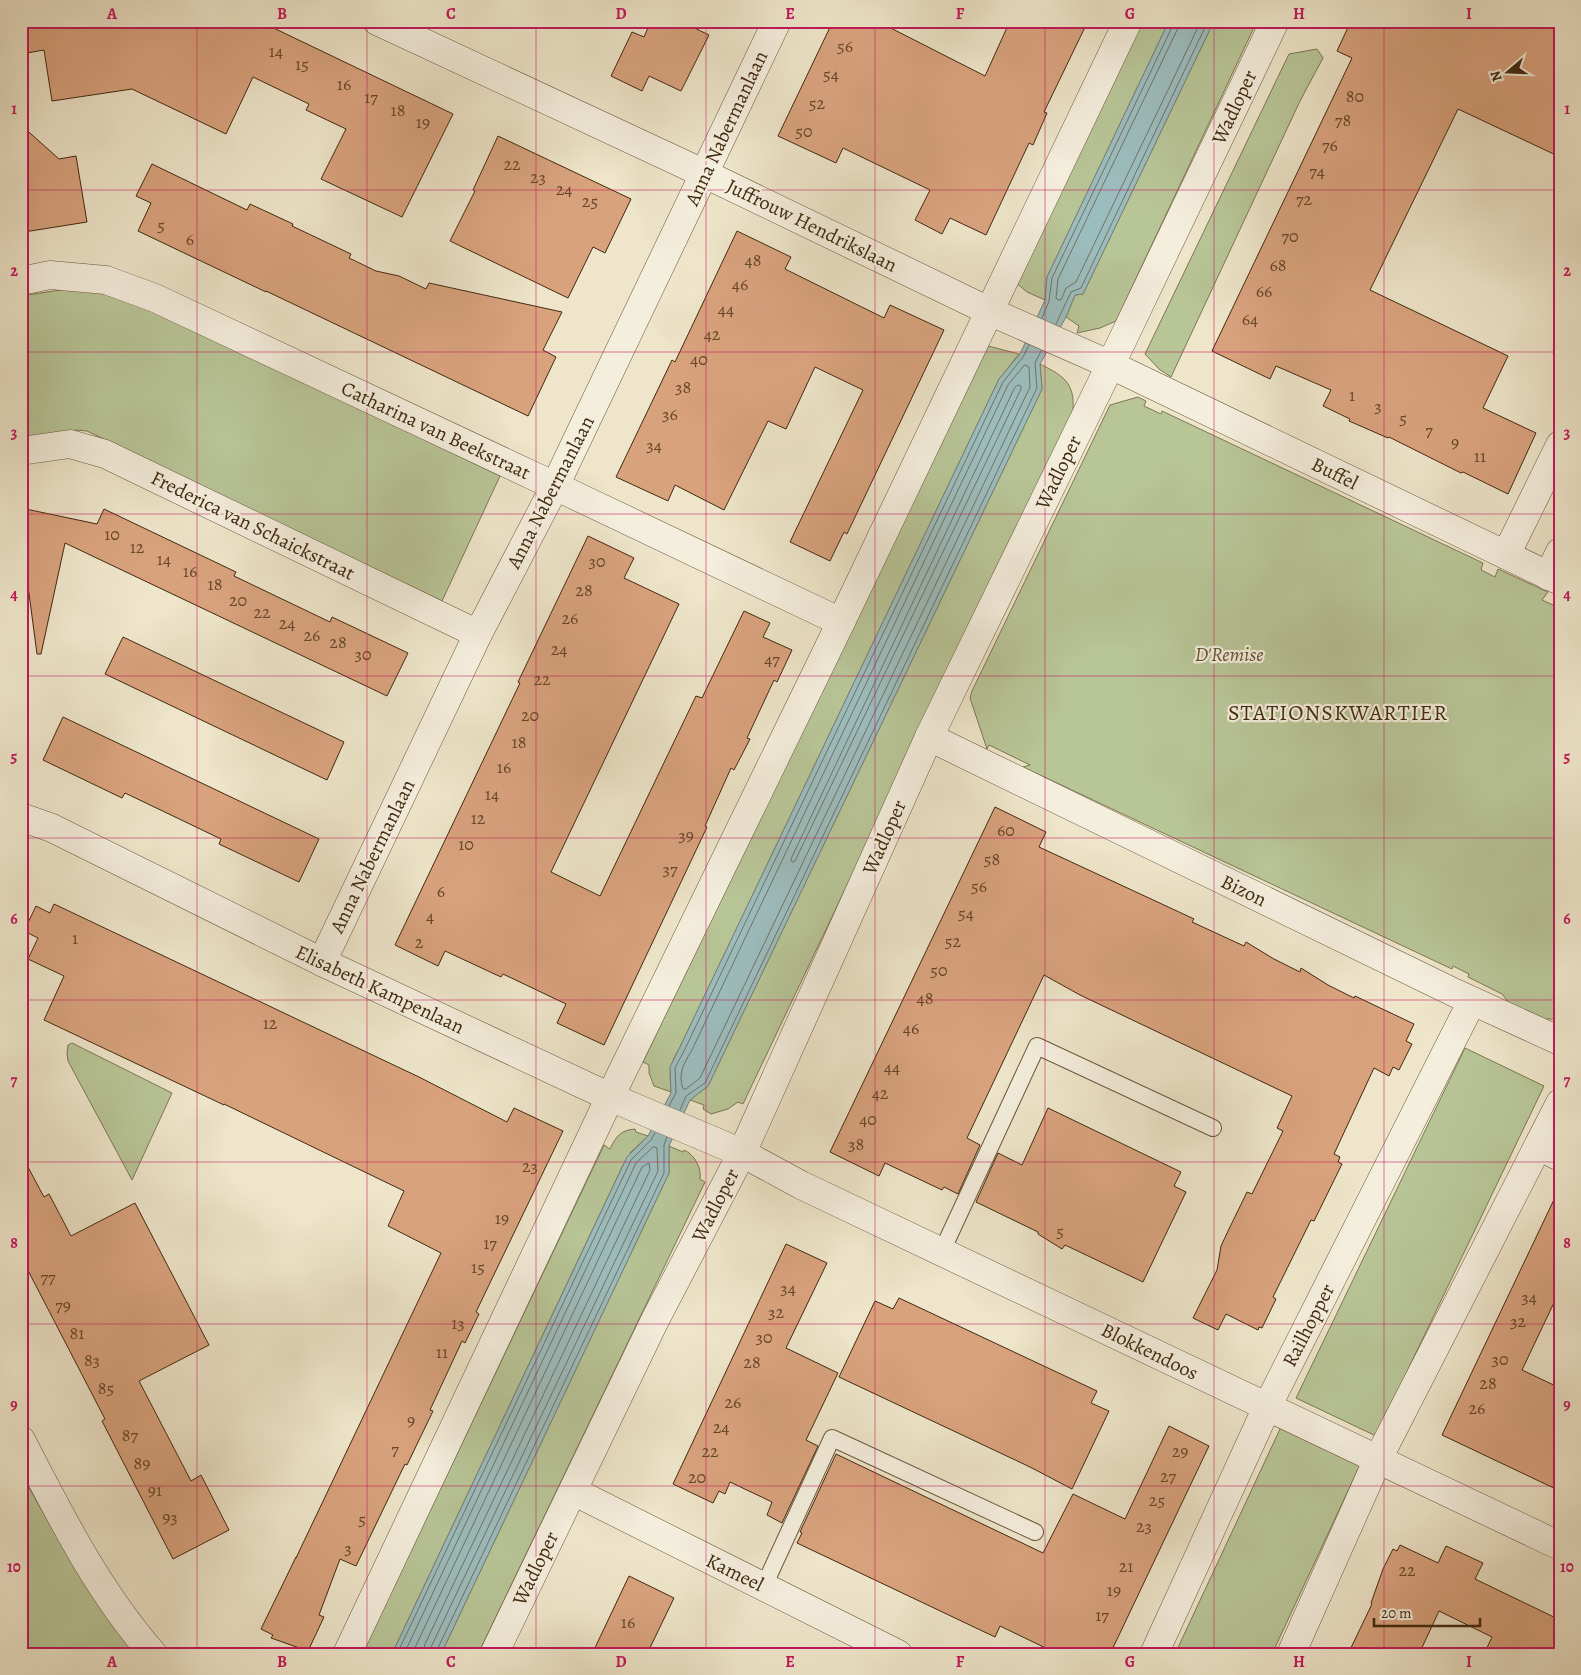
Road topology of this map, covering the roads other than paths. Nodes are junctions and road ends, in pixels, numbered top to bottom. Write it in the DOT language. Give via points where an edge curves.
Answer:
graph roads {
  1 [pos="777,21"];
  2 [pos="1128,21"];
  3 [pos="1275,21"];
  4 [pos="382,22"];
  5 [pos="705,174"];
  6 [pos="21,281"];
  7 [pos="990,312"];
  8 [pos="1111,364"];
  9 [pos="1560,445"];
  10 [pos="21,451"];
  11 [pos="555,486"];
  12 [pos="1560,552"];
  13 [pos="1506,555"];
  14 [pos="1554,579"];
  15 [pos="841,622"];
  16 [pos="478,634"];
  17 [pos="929,737"];
  18 [pos="21,817"];
  19 [pos="322,962"];
  20 [pos="1472,1001"];
  21 [pos="1560,1041"];
  22 [pos="610,1097"];
  23 [pos="1560,1103"];
  24 [pos="1213,1128"];
  25 [pos="1549,1152"];
  26 [pos="742,1153"];
  27 [pos="942,1251"];
  28 [pos="1267,1407"];
  29 [pos="21,1440"];
  30 [pos="1378,1459"];
  31 [pos="573,1491"];
  32 [pos="1035,1532"];
  33 [pos="1560,1546"];
  34 [pos="764,1586"];
  35 [pos="153,1654"];
  36 [pos="348,1654"];
  37 [pos="494,1654"];
  38 [pos="898,1654"];
  39 [pos="1154,1654"];
  40 [pos="1291,1654"];
  1 -- 5 [label="street, Anna Nabermanlaan"];
  2 -- 7 [label="street"];
  3 -- 8 [label="street, Wadloper"];
  4 -- 5 [label="street, Juffrouw Hendrikslaan"];
  5 -- 7 [label="street, Juffrouw Hendrikslaan"];
  5 -- 11 [label="street, Anna Nabermanlaan"];
  6 -- 11 [label="street, Catharina van Beekstraat" via="50,275 106,280 146,295"];
  7 -- 8 [label="street, Juffrouw Hendrikslaan"];
  7 -- 15 [label="street"];
  8 -- 13 [label="street, Buffel"];
  8 -- 17 [label="street, Wadloper"];
  9 -- 13 [label="street"];
  10 -- 16 [label="street, Frederica van Schaickstraat" via="70,444 106,454"];
  11 -- 15 [label="street, Catharina van Beekstraat"];
  11 -- 16 [label="street, Anna Nabermanlaan"];
  12 -- 14 [label="street"];
  13 -- 14 [label="street, Buffel"];
  15 -- 22 [label="street"];
  16 -- 19 [label="street, Anna Nabermanlaan"];
  17 -- 20 [label="street, Bizon"];
  17 -- 26 [label="street, Wadloper"];
  18 -- 19 [label="street, Elisabeth Kampenlaan" via="52,828"];
  19 -- 22 [label="street, Elisabeth Kampenlaan"];
  20 -- 21 [label="street, Bizon"];
  20 -- 28 [label="street, Railhopper"];
  22 -- 26 [label="street, Elisabeth Kampenlaan"];
  22 -- 36 [label="street"];
  23 -- 25 [label="street"];
  24 -- 27 [label="lane" via="1037,1046"];
  25 -- 30 [label="street"];
  26 -- 27 [label="street, Blokkendoos"];
  26 -- 31 [label="street, Wadloper" via="655,1320"];
  27 -- 28 [label="street, Blokkendoos"];
  28 -- 30 [label="street, Blokkendoos"];
  28 -- 39 [label="street, Railhopper"];
  29 -- 35 [label="street" via="90,1568 130,1628"];
  30 -- 33 [label="street, Blokkendoos"];
  30 -- 40 [label="street"];
  31 -- 34 [label="street, Kameel"];
  31 -- 37 [label="street, Wadloper"];
  32 -- 34 [label="lane" via="832,1438"];
  34 -- 38 [label="street, Kameel"];
}
